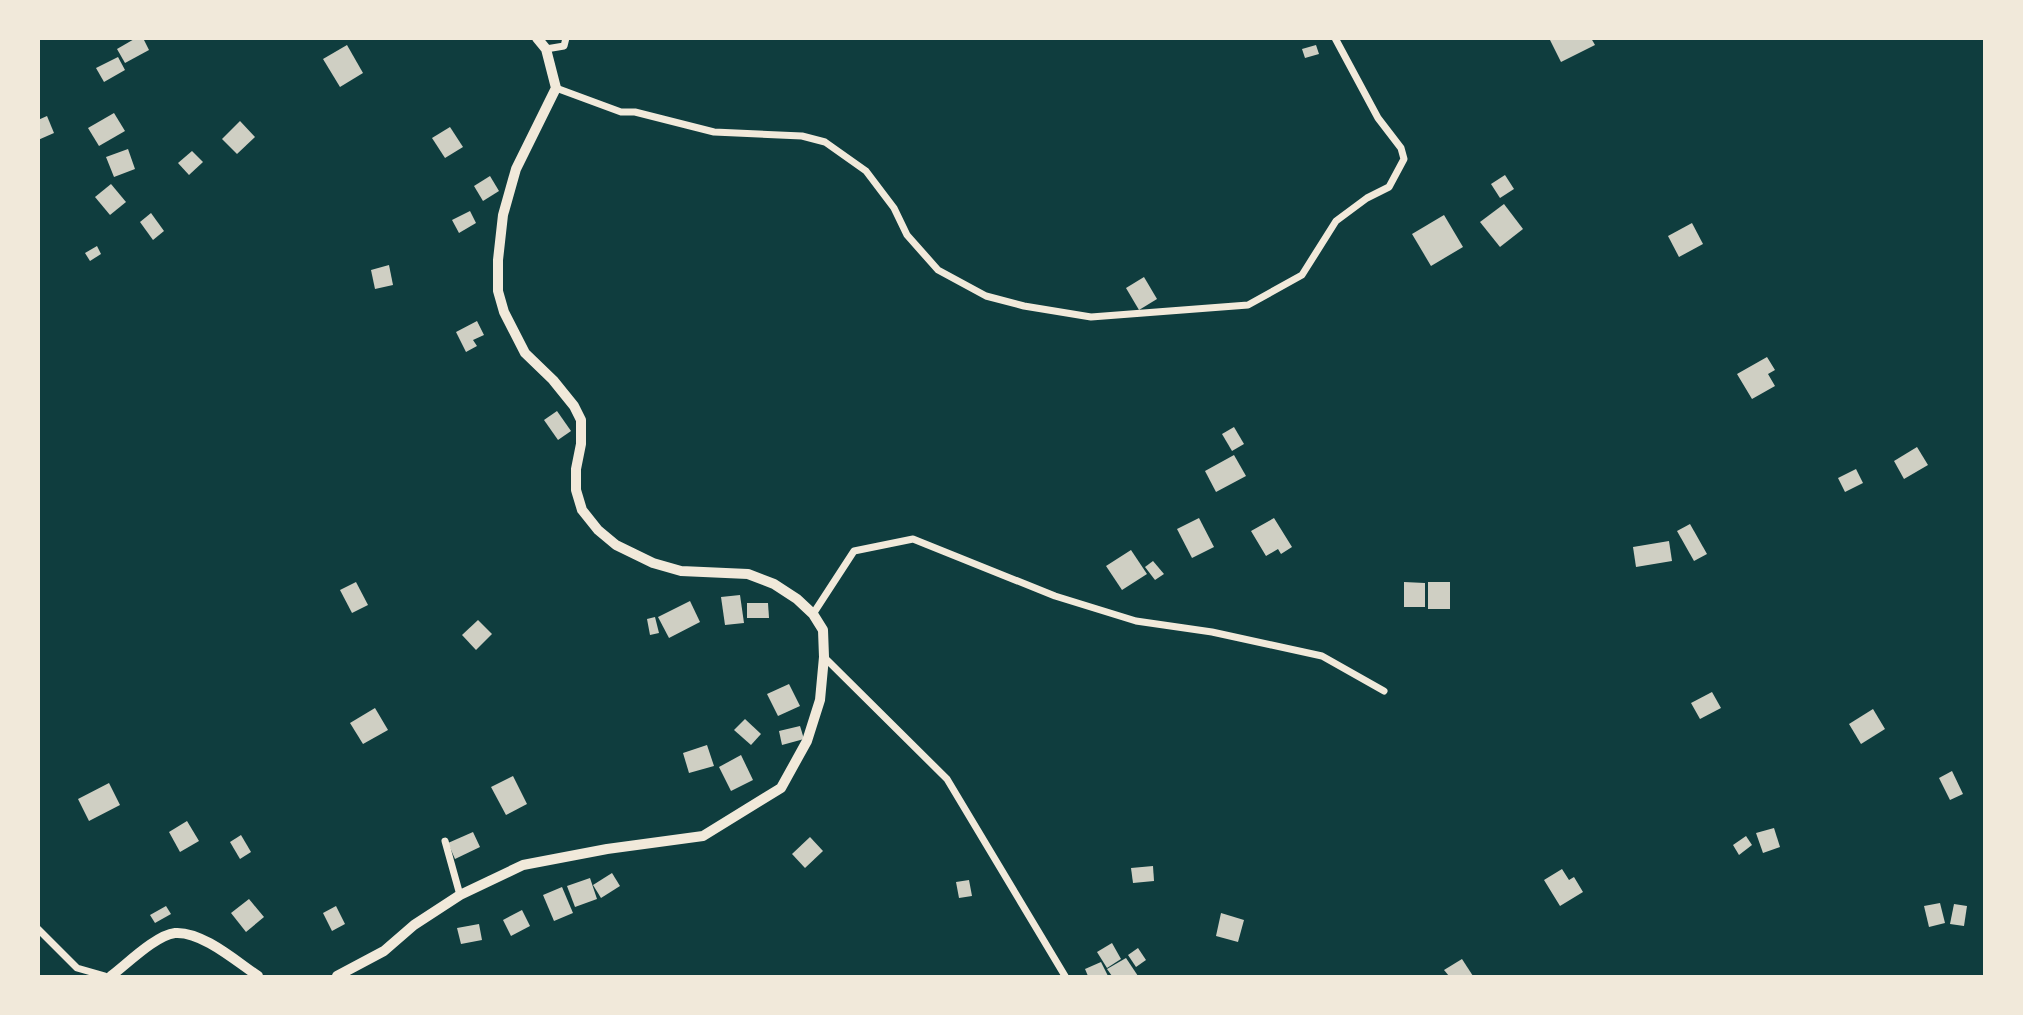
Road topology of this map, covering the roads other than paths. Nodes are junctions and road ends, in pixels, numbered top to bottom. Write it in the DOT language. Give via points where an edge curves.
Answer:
graph roads {
  1 [pos="537,38"];
  2 [pos="566,38"];
  3 [pos="1335,38"];
  4 [pos="546,49"];
  5 [pos="556,88"];
  6 [pos="813,614"];
  7 [pos="824,657"];
  8 [pos="1384,691"];
  9 [pos="445,841"];
  10 [pos="460,895"];
  11 [pos="38,929"];
  12 [pos="105,976"];
  13 [pos="111,976"];
  14 [pos="258,976"];
  15 [pos="337,976"];
  16 [pos="1065,976"];
  1 -- 4 [label="main road"];
  2 -- 4 [label="street" via="564,46"];
  3 -- 5 [label="street" via="1378,118 1401,148 1404,159 1389,187 1336,221 1302,275 1248,305 1091,317 986,296 938,270 907,235 894,208 866,172 825,142 802,136 714,132 621,111"];
  4 -- 5 [label="main road"];
  5 -- 6 [label="main road" via="512,180 503,215 498,291 524,353 553,380 581,420 576,490 583,510 616,545 653,563 681,571 748,574 775,584"];
  6 -- 7 [label="main road" via="823,630"];
  6 -- 8 [label="street" via="855,551 913,539 1055,596 1136,621 1322,656"];
  7 -- 10 [label="main road" via="820,700 807,741 780,788 703,836 523,865"];
  7 -- 16 [label="street" via="947,779"];
  9 -- 10 [label="street"];
  10 -- 15 [label="main road" via="384,951"];
  11 -- 12 [label="street" via="77,968"];
  13 -- 14 [label="main road" via="146,947 174,933 195,935"];
}
